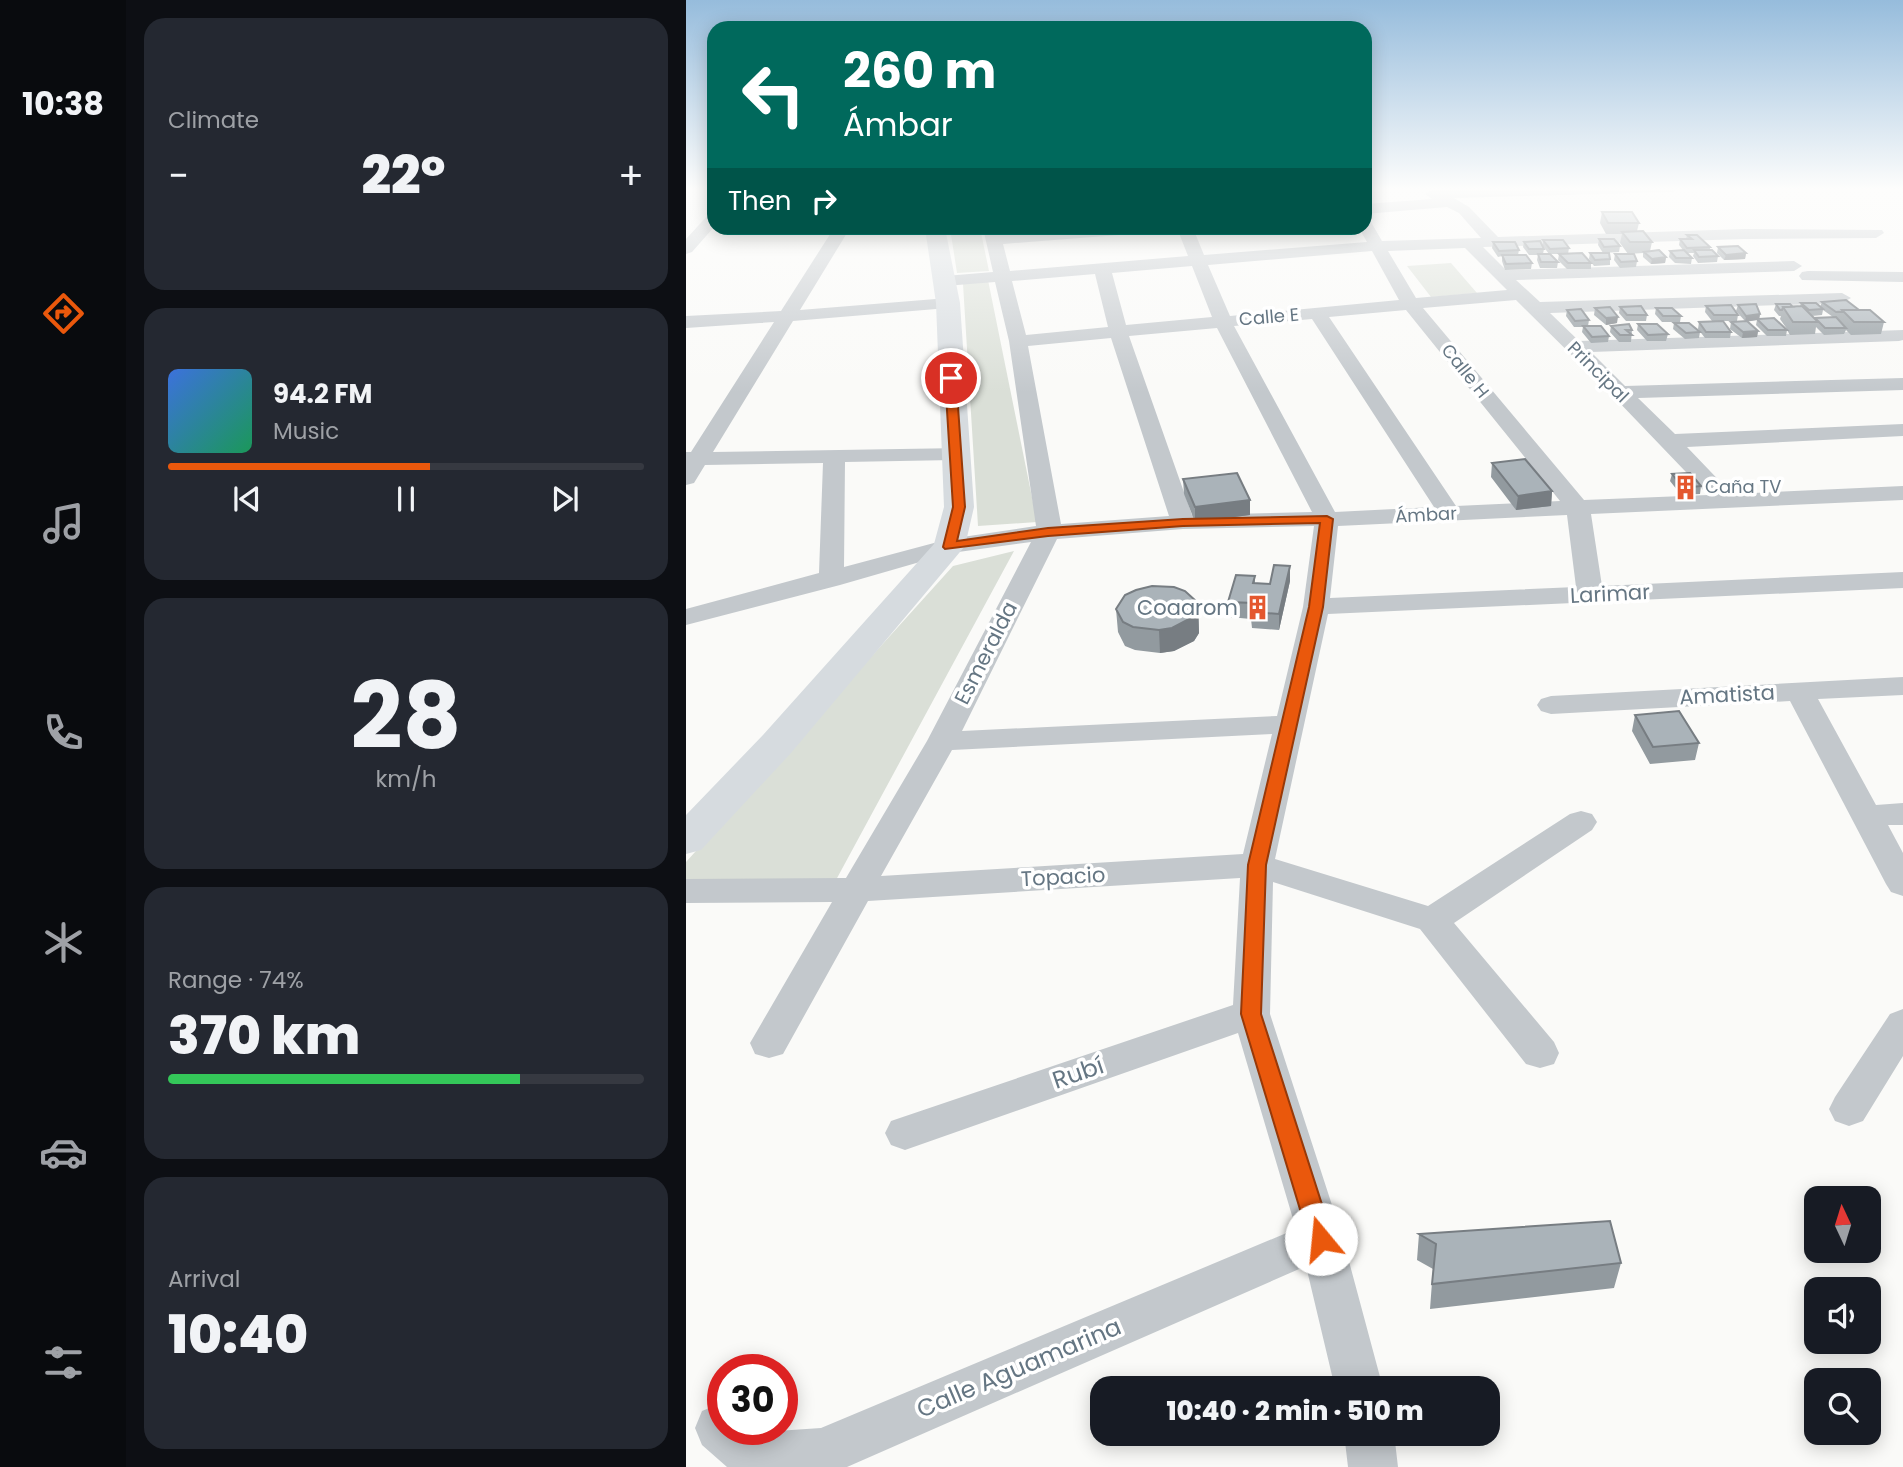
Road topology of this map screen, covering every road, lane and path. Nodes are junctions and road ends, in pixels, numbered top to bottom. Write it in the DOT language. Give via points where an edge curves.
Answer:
graph roads {
  1 [pos="824,256"];
  2 [pos="940,256"];
  3 [pos="997,256"];
  4 [pos="1195,256"];
  5 [pos="1242,256"];
  6 [pos="1384,256"];
  7 [pos="1482,256"];
  8 [pos="1779,256"];
  9 [pos="1196,260"];
  10 [pos="1102,267"];
  11 [pos="1801,271"];
  12 [pos="1501,275"];
  13 [pos="1002,276"];
  14 [pos="1903,277"];
  15 [pos="946,292"];
  16 [pos="1520,294"];
  17 [pos="1842,298"];
  18 [pos="1410,304"];
  19 [pos="1534,308"];
  20 [pos="1317,313"];
  21 [pos="785,318"];
  22 [pos="686,322"];
  23 [pos="1223,322"];
  24 [pos="1118,332"];
  25 [pos="1902,332"];
  26 [pos="1018,341"];
  27 [pos="1573,347"];
  28 [pos="1903,384"];
  29 [pos="1617,392"];
  30 [pos="1903,430"];
  31 [pos="1670,441"];
  32 [pos="954,453"];
  33 [pos="834,456"];
  34 [pos="690,465"];
  35 [pos="1903,494"];
  36 [pos="1726,501"];
  37 [pos="1578,508"];
  38 [pos="1450,514"];
  39 [pos="1327,519"];
  40 [pos="1183,523"];
  41 [pos="1048,532"];
  42 [pos="949,547"];
  43 [pos="831,580"];
  44 [pos="1903,580"];
  45 [pos="1590,595"];
  46 [pos="1316,607"];
  47 [pos="686,617"];
  48 [pos="1903,686"];
  49 [pos="1798,690"];
  50 [pos="1551,705"];
  51 [pos="1288,724"];
  52 [pos="942,741"];
  53 [pos="1903,814"];
  54 [pos="1866,817"];
  55 [pos="1581,822"];
  56 [pos="686,840"];
  57 [pos="1257,865"];
  58 [pos="1903,884"];
  59 [pos="857,890"];
  60 [pos="686,891"];
  61 [pos="1432,920"];
  62 [pos="1251,1014"];
  63 [pos="1903,1024"];
  64 [pos="769,1043"];
  65 [pos="1540,1053"];
  66 [pos="1849,1109"];
  67 [pos="905,1133"];
  68 [pos="1321,1239"];
  69 [pos="1356,1376"];
  70 [pos="740,1445"];
  71 [pos="1371,1446"];
  72 [pos="1373,1467"];
  1 -- 21 [label="street"];
  2 -- 15 [label="main road"];
  3 -- 13 [label="street"];
  4 -- 9 [label="street"];
  5 -- 9 [label="street"];
  6 -- 18 [label="street, Calle H"];
  7 -- 12 [label="street, Principal"];
  8 -- 11 [label="street"];
  9 -- 10 [label="street"];
  9 -- 23 [label="street"];
  10 -- 13 [label="street"];
  10 -- 24 [label="street"];
  11 -- 12 [label="street"];
  11 -- 14 [label="street"];
  11 -- 17 [label="street"];
  12 -- 16 [label="street, Principal"];
  13 -- 15 [label="street"];
  13 -- 26 [label="street"];
  15 -- 21 [label="street"];
  15 -- 32 [label="main road"];
  16 -- 18 [label="street, Calle E"];
  16 -- 19 [label="street, Principal"];
  17 -- 19 [label="street"];
  17 -- 25 [label="street"];
  18 -- 20 [label="street, Calle E"];
  18 -- 37 [label="street, Calle H"];
  19 -- 27 [label="street, Principal"];
  20 -- 23 [label="street, Calle E"];
  20 -- 38 [label="street"];
  21 -- 22 [label="street"];
  21 -- 34 [label="street"];
  23 -- 24 [label="street, Calle E"];
  23 -- 39 [label="street"];
  24 -- 26 [label="street, Calle E"];
  24 -- 40 [label="street"];
  25 -- 27 [label="street"];
  26 -- 41 [label="street"];
  27 -- 29 [label="street, Principal"];
  28 -- 29 [label="street"];
  29 -- 31 [label="street, Principal"];
  30 -- 31 [label="street"];
  31 -- 36 [label="street, Principal"];
  32 -- 33 [label="street"];
  32 -- 42 [label="main road" via="959,507"];
  33 -- 34 [label="street"];
  33 -- 43 [label="street"];
  35 -- 36 [label="street, Ámbar"];
  36 -- 37 [label="street, Ámbar"];
  37 -- 38 [label="street, Ámbar"];
  37 -- 45 [label="street"];
  38 -- 39 [label="street, Ámbar"];
  39 -- 40 [label="street, Ámbar"];
  39 -- 46 [label="street"];
  40 -- 41 [label="street, Ámbar"];
  41 -- 42 [label="street, Ámbar"];
  41 -- 52 [label="street, Esmeralda"];
  42 -- 43 [label="street, Ámbar"];
  42 -- 56 [label="main road" via="777,744"];
  43 -- 47 [label="street, Ámbar"];
  44 -- 45 [label="street, Larimar"];
  45 -- 46 [label="street, Larimar"];
  46 -- 51 [label="street"];
  48 -- 49 [label="street, Amatista"];
  49 -- 50 [label="street, Amatista"];
  49 -- 54 [label="street"];
  51 -- 52 [label="street"];
  51 -- 57 [label="street"];
  52 -- 59 [label="street, Esmeralda"];
  53 -- 54 [label="street"];
  54 -- 58 [label="street"];
  55 -- 61 [label="street"];
  57 -- 59 [label="street, Topacio"];
  57 -- 61 [label="street, Topacio"];
  57 -- 62 [label="street"];
  59 -- 60 [label="street, Topacio"];
  59 -- 64 [label="street, Esmeralda"];
  61 -- 65 [label="street"];
  62 -- 67 [label="street, Rubí"];
  62 -- 68 [label="street"];
  63 -- 66 [label="street"];
  68 -- 69 [label="street"];
  68 -- 70 [label="street, Calle Aguamarina" via="821,1453 754,1457"];
  71 -- 72 [label="street"];
}
